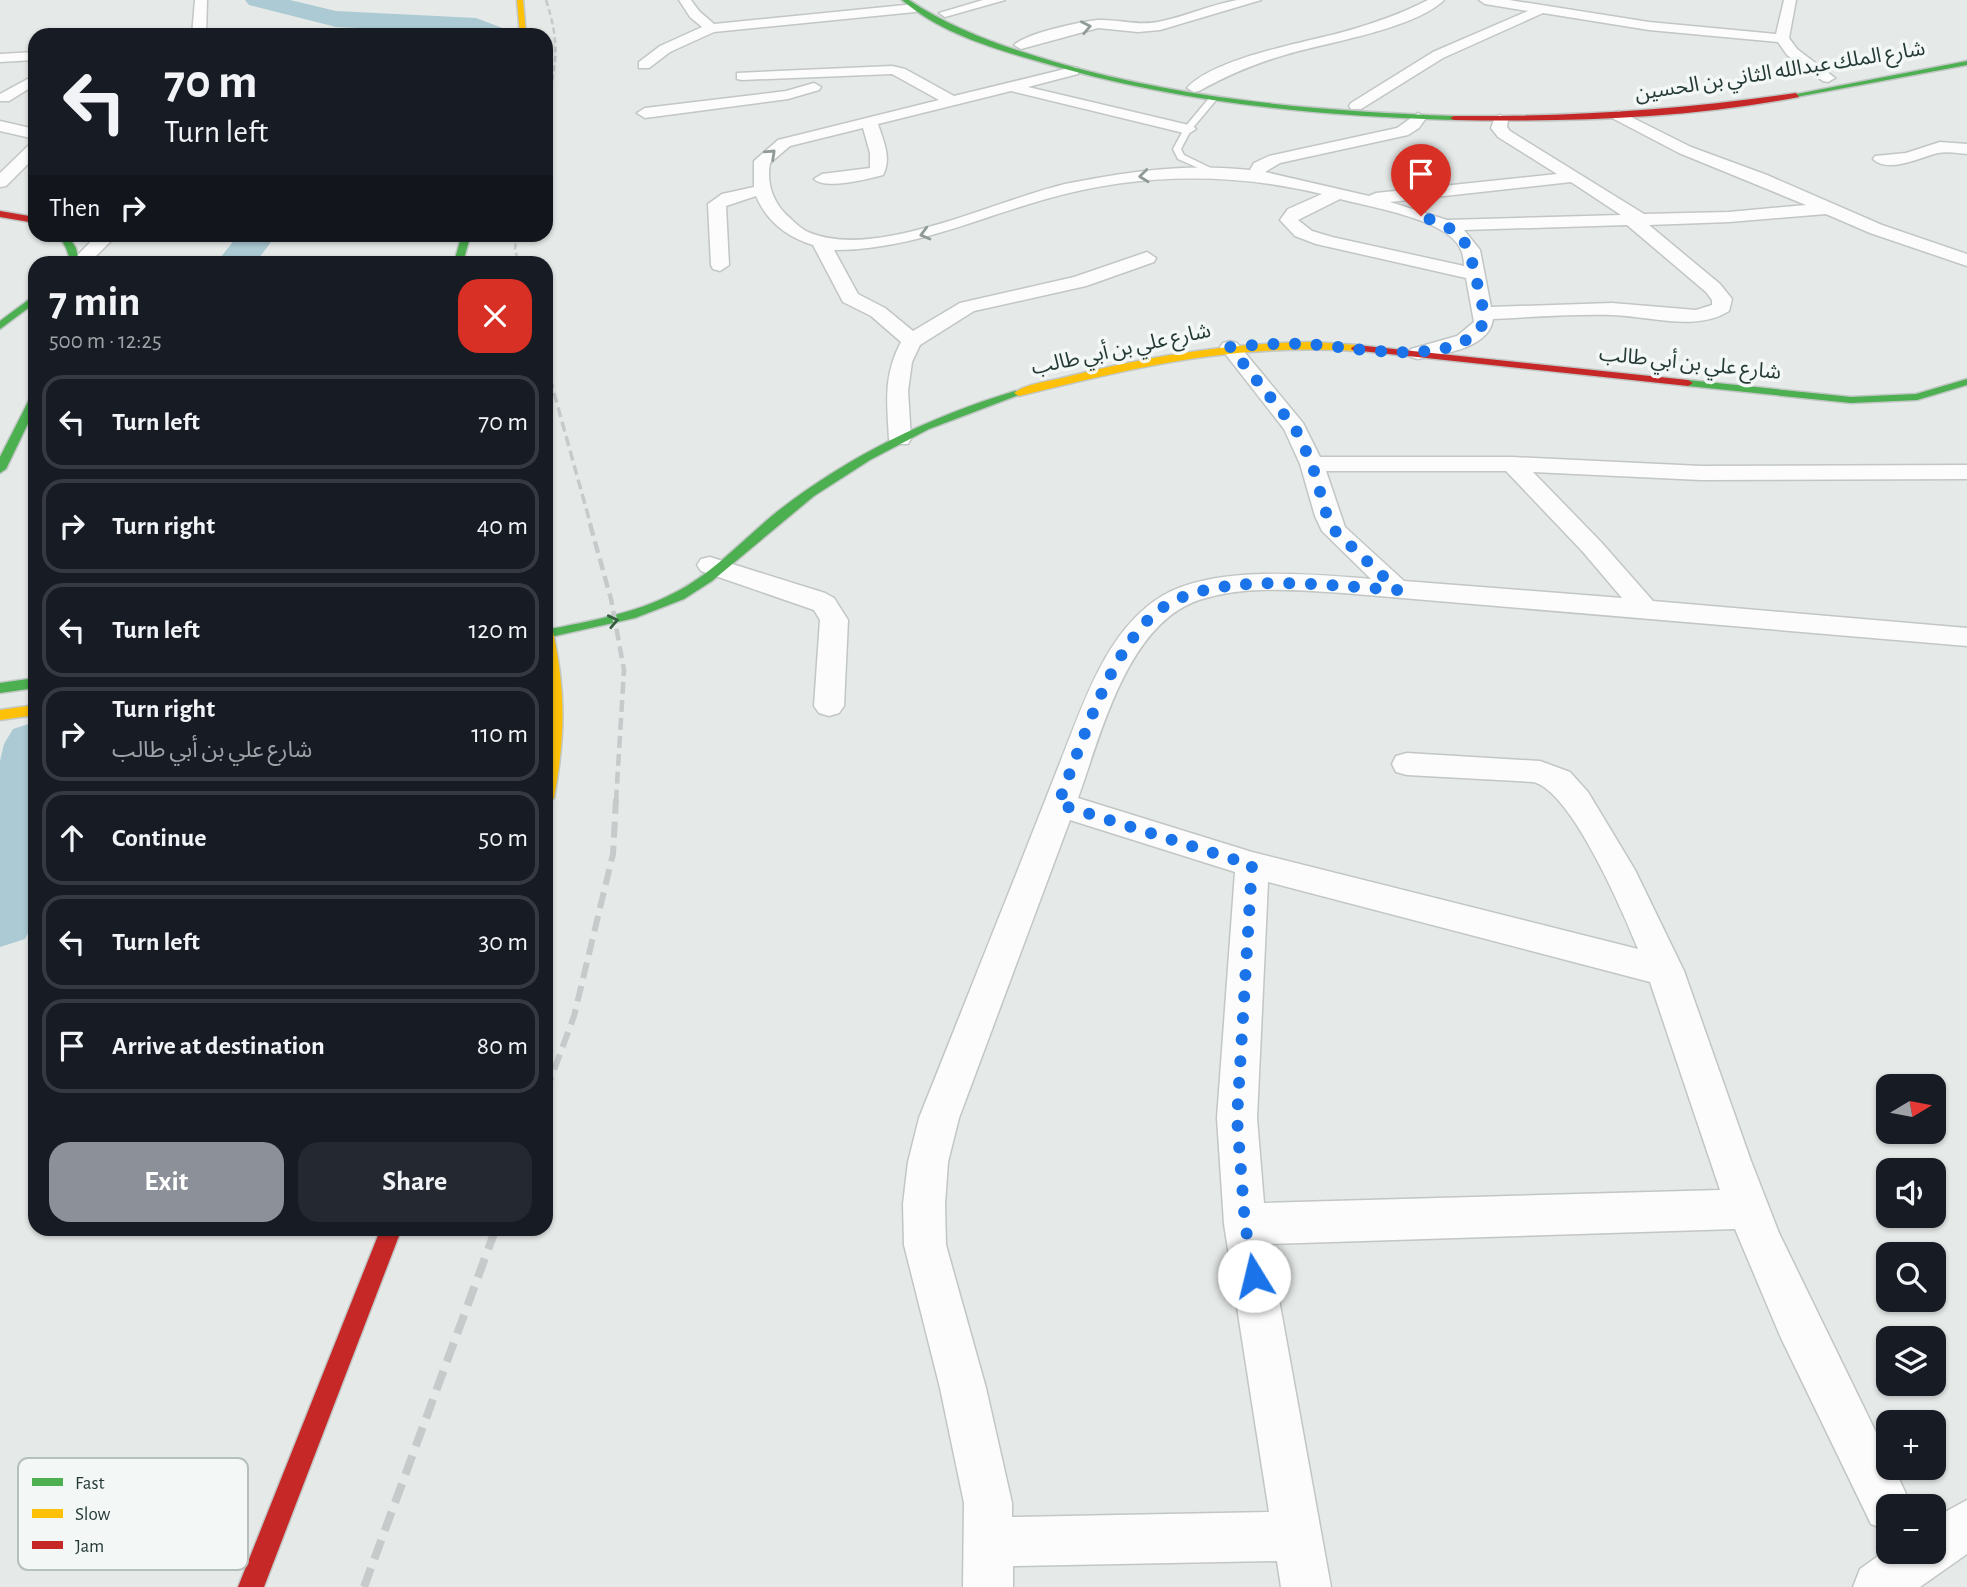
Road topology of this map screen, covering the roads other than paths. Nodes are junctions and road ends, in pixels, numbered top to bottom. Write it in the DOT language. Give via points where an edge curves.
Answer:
graph roads {
  1 [pos="201,0"];
  2 [pos="520,0"];
  3 [pos="685,0"];
  4 [pos="999,0"];
  5 [pos="1204,0"];
  6 [pos="1255,0"];
  7 [pos="1438,0"];
  8 [pos="1485,0"];
  9 [pos="1790,0"];
  10 [pos="914,3"];
  11 [pos="1616,6"];
  12 [pos="1221,7"];
  13 [pos="1542,9"];
  14 [pos="945,13"];
  15 [pos="1602,20"];
  16 [pos="199,28"];
  17 [pos="522,28"];
  18 [pos="711,28"];
  19 [pos="1782,38"];
  20 [pos="1021,45"];
  21 [pos="1967,53"];
  22 [pos="28,56"];
  23 [pos="0,58"];
  24 [pos="1967,63"];
  25 [pos="644,65"];
  26 [pos="835,71"];
  27 [pos="1073,71"];
  28 [pos="1107,75"];
  29 [pos="742,76"];
  30 [pos="1828,78"];
  31 [pos="28,83"];
  32 [pos="1796,84"];
  33 [pos="1011,87"];
  34 [pos="1194,88"];
  35 [pos="1812,90"];
  36 [pos="2,98"];
  37 [pos="1213,99"];
  38 [pos="22,100"];
  39 [pos="953,102"];
  40 [pos="1356,106"];
  41 [pos="645,113"];
  42 [pos="1619,116"];
  43 [pos="1418,118"];
  44 [pos="1500,120"];
  45 [pos="869,121"];
  46 [pos="0,126"];
  47 [pos="1188,129"];
  48 [pos="28,132"];
  49 [pos="1967,149"];
  50 [pos="28,155"];
  51 [pos="1881,159"];
  52 [pos="1212,172"];
  53 [pos="1255,176"];
  54 [pos="1574,177"];
  55 [pos="822,179"];
  56 [pos="0,182"];
  57 [pos="762,190"];
  58 [pos="1337,194"];
  59 [pos="1361,200"];
  60 [pos="1829,208"];
  61 [pos="0,214"];
  62 [pos="28,219"];
  63 [pos="1638,221"];
  64 [pos="1446,225"];
  65 [pos="101,242"];
  66 [pos="821,242"];
  67 [pos="86,256"];
  68 [pos="1147,258"];
  69 [pos="1967,260"];
  70 [pos="720,264"];
  71 [pos="1475,274"];
  72 [pos="28,304"];
  73 [pos="1484,313"];
  74 [pos="0,326"];
  75 [pos="912,341"];
  76 [pos="1230,347"];
  77 [pos="1418,353"];
  78 [pos="1967,382"];
  79 [pos="28,412"];
  80 [pos="900,439"];
  81 [pos="1312,464"];
  82 [pos="1512,464"];
  83 [pos="0,469"];
  84 [pos="1967,472"];
  85 [pos="715,568"];
  86 [pos="1398,590"];
  87 [pos="620,600"];
  88 [pos="1644,607"];
  89 [pos="553,632"];
  90 [pos="1967,637"];
  91 [pos="553,662"];
  92 [pos="28,684"];
  93 [pos="0,688"];
  94 [pos="829,706"];
  95 [pos="28,711"];
  96 [pos="0,716"];
  97 [pos="553,761"];
  98 [pos="1407,764"];
  99 [pos="1058,804"];
  100 [pos="1252,865"];
  101 [pos="1666,971"];
  102 [pos="1748,1209"];
  103 [pos="1245,1224"];
  104 [pos="389,1236"];
  105 [pos="1882,1494"];
  106 [pos="1967,1525"];
  107 [pos="1298,1536"];
  108 [pos="1946,1539"];
  109 [pos="989,1564"];
  110 [pos="251,1587"];
  111 [pos="1306,1587"];
  1 -- 16 [label="street"];
  2 -- 17 [label="main road"];
  3 -- 18 [label="street"];
  4 -- 14 [label="street"];
  5 -- 12 [label="street"];
  6 -- 12 [label="street"];
  7 -- 34 [label="street" via="1382,24 1225,71"];
  8 -- 13 [label="street"];
  9 -- 19 [label="street"];
  10 -- 14 [label="main road, شارع الملك عبدالله الثاني بن الحسين"];
  10 -- 18 [label="street"];
  10 -- 27 [label="main road, شارع الملك عبدالله الثاني بن الحسين" via="981,40"];
  11 -- 15 [label="street"];
  20 -- 12 [label="street, one-way" via="1098,24 1160,26"];
  13 -- 15 [label="street"];
  13 -- 40 [label="street" via="1438,55"];
  14 -- 20 [label="main road, شارع الملك عبدالله الثاني بن الحسين"];
  15 -- 19 [label="street"];
  18 -- 25 [label="street" via="665,49"];
  19 -- 30 [label="street" via="1792,52"];
  20 -- 28 [label="main road, شارع الملك عبدالله الثاني بن الحسين"];
  21 -- 30 [label="main road, شارع الملك عبدالله الثاني بن الحسين"];
  22 -- 23 [label="street"];
  24 -- 35 [label="main road, شارع الملك عبدالله الثاني بن الحسين"];
  26 -- 29 [label="street"];
  26 -- 39 [label="street" via="900,72"];
  26 -- 41 [label="street" via="800,93"];
  27 -- 28 [label="main road, شارع الملك عبدالله الثاني بن الحسين"];
  27 -- 33 [label="street"];
  28 -- 34 [label="main road, شارع الملك عبدالله الثاني بن الحسين"];
  28 -- 37 [label="main road, شارع الملك عبدالله الثاني بن الحسين"];
  30 -- 32 [label="main road, شارع الملك عبدالله الثاني بن الحسين"];
  31 -- 36 [label="street"];
  32 -- 35 [label="main road"];
  32 -- 40 [label="main road, شارع الملك عبدالله الثاني بن الحسين" via="1692,100 1575,110"];
  33 -- 39 [label="street"];
  33 -- 47 [label="street"];
  34 -- 40 [label="main road, شارع الملك عبدالله الثاني بن الحسين"];
  35 -- 42 [label="main road, شارع الملك عبدالله الثاني بن الحسين"];
  36 -- 38 [label="street"];
  37 -- 43 [label="main road, شارع الملك عبدالله الثاني بن الحسين"];
  37 -- 47 [label="lane"];
  39 -- 45 [label="street"];
  42 -- 44 [label="main road, شارع الملك عبدالله الثاني بن الحسين"];
  42 -- 60 [label="street" via="1685,150"];
  43 -- 44 [label="main road, شارع الملك عبدالله الثاني بن الحسين"];
  43 -- 53 [label="street" via="1402,132 1275,159 1261,166"];
  44 -- 54 [label="street" via="1504,134"];
  45 -- 55 [label="street" via="878,151 877,171"];
  57 -- 45 [label="street, one-way" via="762,161 774,149"];
  46 -- 48 [label="street"];
  47 -- 52 [label="lane" via="1178,153"];
  49 -- 51 [label="street" via="1940,147 1908,158"];
  50 -- 56 [label="street"];
  52 -- 53 [label="street"];
  52 -- 66 [label="street, one-way" via="1070,188 897,241"];
  53 -- 58 [label="street"];
  54 -- 59 [label="street"];
  54 -- 63 [label="street"];
  57 -- 66 [label="street" via="779,220"];
  57 -- 70 [label="street" via="717,204"];
  58 -- 59 [label="street"];
  58 -- 71 [label="street" via="1294,213 1289,220 1294,228 1328,242"];
  59 -- 64 [label="street"];
  60 -- 63 [label="street"];
  60 -- 69 [label="street"];
  61 -- 62 [label="main road"];
  63 -- 64 [label="street"];
  63 -- 73 [label="street" via="1713,288 1723,307 1696,316 1612,309"];
  64 -- 71 [label="street" via="1466,242"];
  65 -- 67 [label="street"];
  66 -- 75 [label="street" via="850,298 878,312"];
  68 -- 75 [label="street" via="1079,282 967,307"];
  71 -- 73 [label="street"];
  72 -- 74 [label="main road"];
  73 -- 77 [label="street" via="1480,330 1467,339"];
  75 -- 80 [label="street" via="901,362 897,391"];
  76 -- 77 [label="main road, شارع علي بن أبي طالب" via="1303,344"];
  76 -- 80 [label="main road, شارع علي بن أبي طالب" via="1066,380 979,405"];
  76 -- 81 [label="street" via="1295,428"];
  77 -- 78 [label="main road, شارع علي بن أبي طالب" via="1821,398 1890,400"];
  79 -- 83 [label="main road"];
  80 -- 85 [label="main road, شارع علي بن أبي طالب" via="826,483"];
  81 -- 82 [label="street"];
  81 -- 86 [label="street" via="1335,531"];
  82 -- 84 [label="street" via="1701,474"];
  82 -- 88 [label="street"];
  85 -- 87 [label="main road, شارع علي بن أبي طالب"];
  89 -- 85 [label="main road, شارع علي بن أبي طالب, one-way" via="662,606"];
  85 -- 94 [label="street" via="816,599 832,612"];
  86 -- 88 [label="street"];
  86 -- 99 [label="street" via="1302,584 1219,587 1188,594 1158,610 1119,659"];
  88 -- 90 [label="street"];
  91 -- 97 [label="main road" via="559,709"];
  92 -- 93 [label="main road"];
  95 -- 96 [label="main road"];
  98 -- 101 [label="street" via="1533,771 1562,782 1628,886"];
  99 -- 100 [label="street"];
  99 -- 109 [label="street" via="939,1118 928,1162 925,1245 979,1455 988,1503"];
  100 -- 101 [label="street"];
  100 -- 103 [label="street" via="1237,1118"];
  101 -- 102 [label="street"];
  102 -- 103 [label="street"];
  102 -- 105 [label="street" via="1820,1371"];
  103 -- 107 [label="street"];
  104 -- 110 [label="main road"];
  106 -- 108 [label="street"];
  107 -- 109 [label="street"];
  107 -- 111 [label="street"];
}
